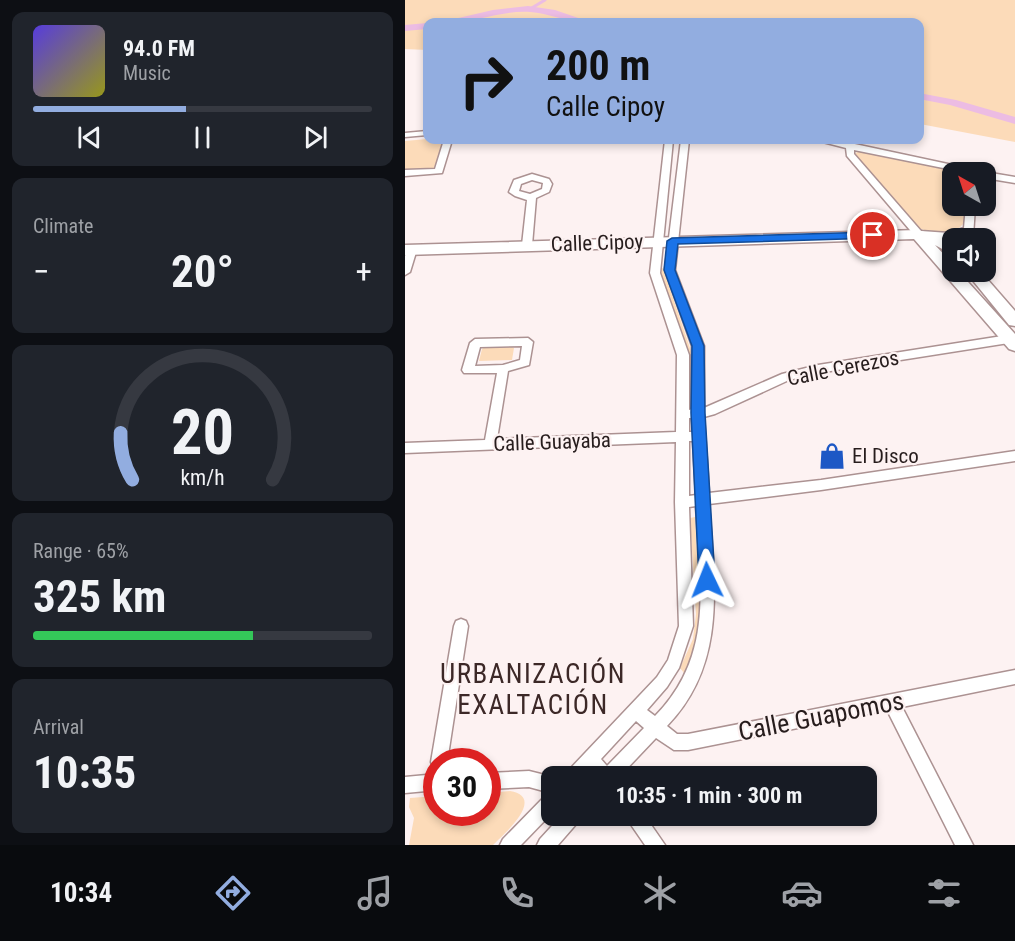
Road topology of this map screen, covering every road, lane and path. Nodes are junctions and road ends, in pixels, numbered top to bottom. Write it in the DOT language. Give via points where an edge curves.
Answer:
graph roads {
  1 [pos="423,133"];
  2 [pos="405,135"];
  3 [pos="448,144"];
  4 [pos="669,144"];
  5 [pos="684,144"];
  6 [pos="840,144"];
  7 [pos="850,146"];
  8 [pos="942,165"];
  9 [pos="405,173"];
  10 [pos="996,176"];
  11 [pos="1015,180"];
  12 [pos="532,197"];
  13 [pos="918,234"];
  14 [pos="942,236"];
  15 [pos="665,241"];
  16 [pos="942,244"];
  17 [pos="527,245"];
  18 [pos="409,249"];
  19 [pos="405,272"];
  20 [pos="982,282"];
  21 [pos="1015,321"];
  22 [pos="1013,341"];
  23 [pos="503,369"];
  24 [pos="698,413"];
  25 [pos="682,415"];
  26 [pos="700,436"];
  27 [pos="681,437"];
  28 [pos="490,444"];
  29 [pos="405,448"];
  30 [pos="1015,456"];
  31 [pos="704,500"];
  32 [pos="682,502"];
  33 [pos="461,626"];
  34 [pos="1015,677"];
  35 [pos="891,702"];
  36 [pos="636,711"];
  37 [pos="656,727"];
  38 [pos="441,748"];
  39 [pos="591,759"];
  40 [pos="584,766"];
  41 [pos="597,766"];
  42 [pos="617,766"];
  43 [pos="501,780"];
  44 [pos="541,780"];
  45 [pos="423,782"];
  46 [pos="405,785"];
  47 [pos="541,812"];
  48 [pos="563,826"];
  49 [pos="642,826"];
  50 [pos="509,845"];
  51 [pos="546,845"];
  52 [pos="656,845"];
  53 [pos="964,845"];
  1 -- 2 [label="street"];
  3 -- 9 [label="street" via="439,171"];
  4 -- 15 [label="street"];
  5 -- 15 [label="street"];
  6 -- 7 [label="street"];
  7 -- 8 [label="street"];
  7 -- 13 [label="street" via="850,154"];
  10 -- 11 [label="street"];
  12 -- 17 [label="street"];
  13 -- 14 [label="street, Calle Cipoy"];
  13 -- 15 [label="main road, Calle Cipoy"];
  13 -- 16 [label="main road"];
  13 -- 22 [label="main road"];
  15 -- 17 [label="main road, Calle Cipoy"];
  15 -- 24 [label="street" via="670,270 698,346"];
  15 -- 25 [label="street" via="655,273 683,355"];
  17 -- 18 [label="main road, Calle Cipoy"];
  18 -- 19 [label="street"];
  20 -- 21 [label="main road"];
  22 -- 24 [label="street, Calle Cerezos" via="818,369 786,377 711,411"];
  23 -- 23 [label="street" via="525,362 528,342 475,343 468,370"];
  23 -- 28 [label="street"];
  24 -- 25 [label="street, Calle Cerezos"];
  24 -- 26 [label="street"];
  25 -- 27 [label="street"];
  26 -- 27 [label="street, Calle Guayaba"];
  26 -- 31 [label="street"];
  27 -- 28 [label="street, Calle Guayaba"];
  27 -- 32 [label="street"];
  28 -- 29 [label="street, Calle Guayaba"];
  30 -- 31 [label="street"];
  31 -- 32 [label="street"];
  31 -- 37 [label="street" via="708,600 705,637 696,670 676,706"];
  32 -- 36 [label="street" via="682,644 662,682"];
  33 -- 38 [label="street"];
  34 -- 35 [label="street, Calle Guapomos"];
  35 -- 37 [label="street, Calle Guapomos" via="688,742 674,742"];
  35 -- 53 [label="street"];
  36 -- 37 [label="street, Calle Guapomos"];
  36 -- 39 [label="street"];
  37 -- 42 [label="street"];
  39 -- 40 [label="street"];
  39 -- 41 [label="street"];
  43 -- 44 [label="street"];
  45 -- 46 [label="street"];
  47 -- 50 [label="street"];
  48 -- 51 [label="street"];
  49 -- 52 [label="street"];
}
